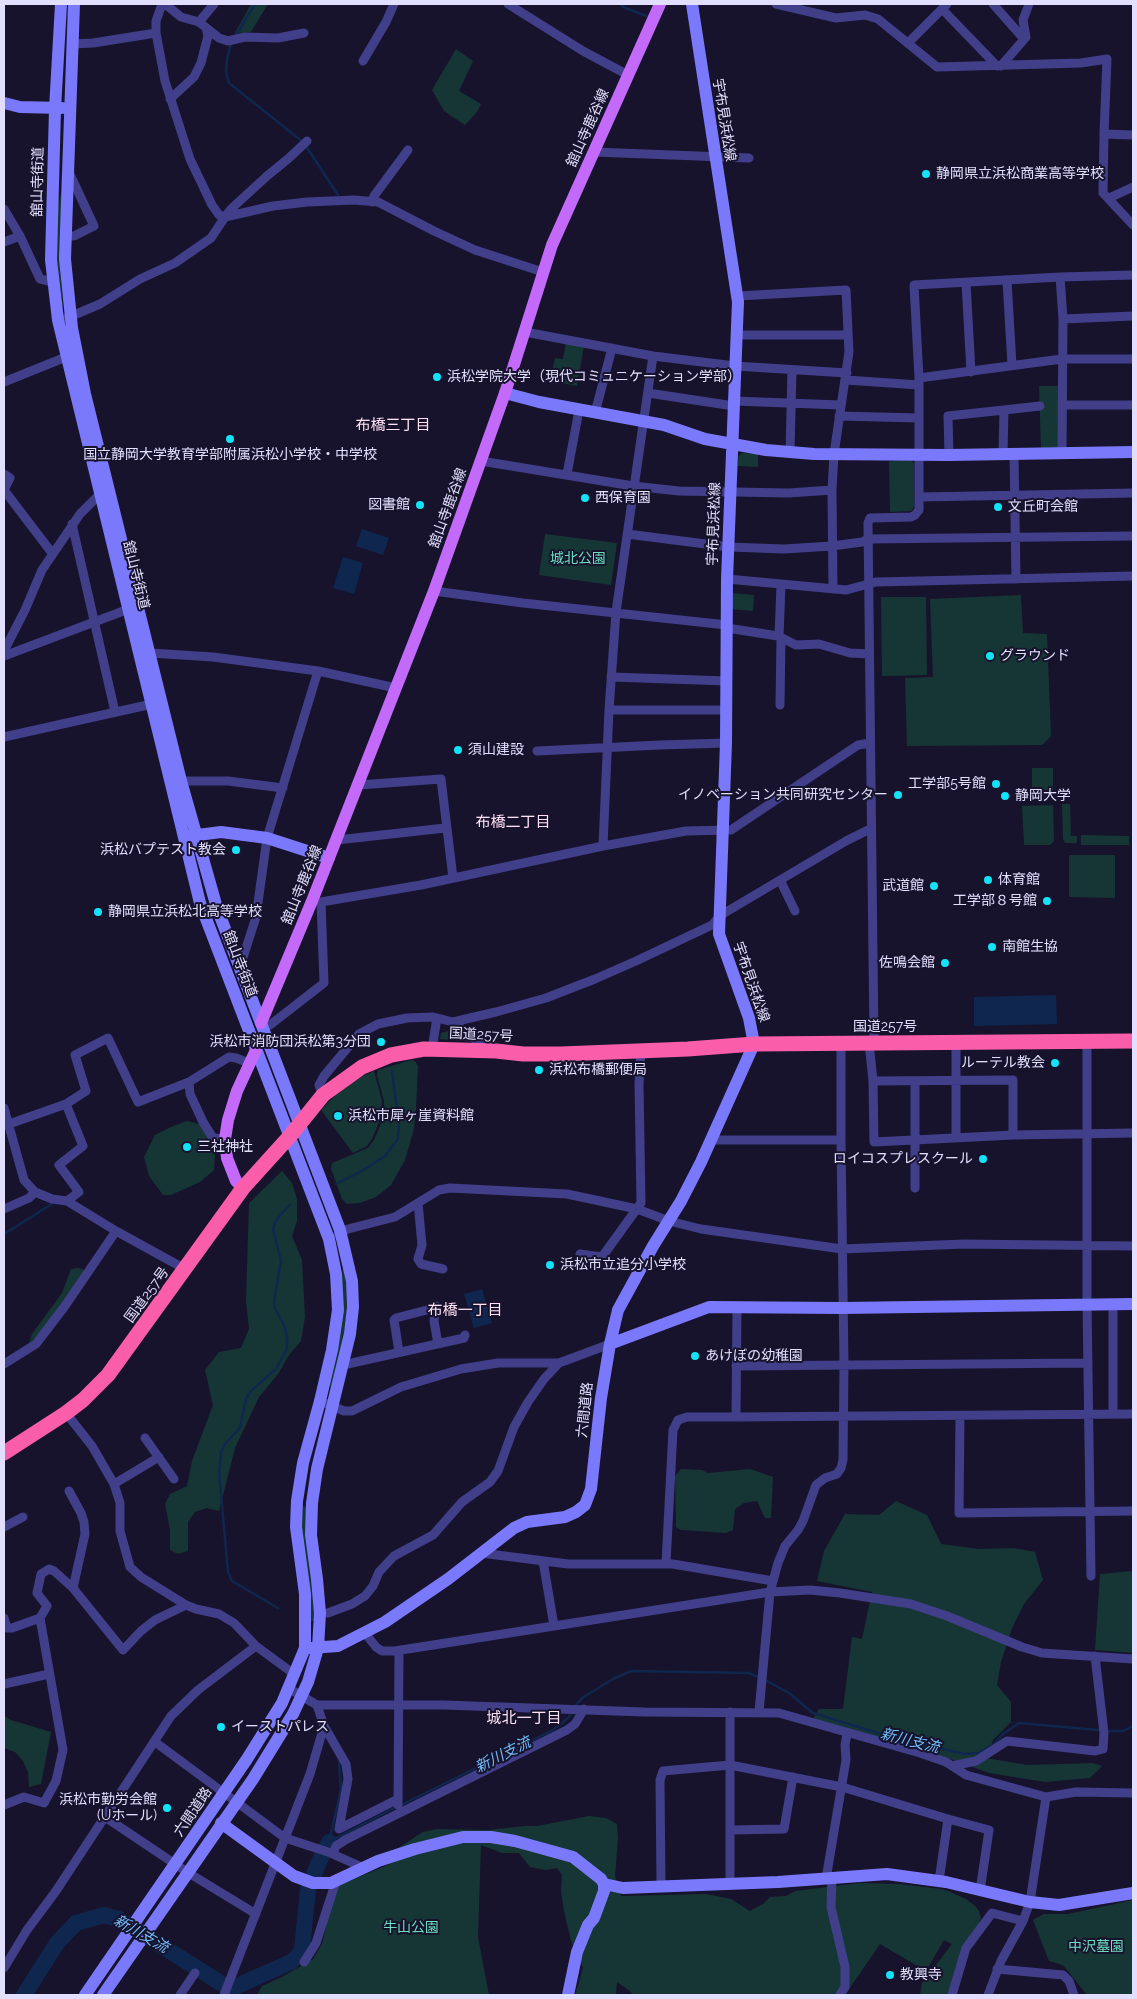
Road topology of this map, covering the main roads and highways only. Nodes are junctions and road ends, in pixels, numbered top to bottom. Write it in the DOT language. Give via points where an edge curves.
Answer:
graph roads {
  1 [pos="660,4"];
  2 [pos="266,1024"];
  3 [pos="1133,1041"];
  4 [pos="256,1050"];
  5 [pos="243,1188"];
  6 [pos="4,1453"];
  1 -- 2 [label="main road, 舘山寺鹿谷線" via="552,245 505,393 434,591 329,858 317,901"];
  3 -- 5 [label="highway, 国道257号" via="754,1044 524,1054 432,1049 391,1055 362,1066 323,1095"];
  4 -- 5 [label="main road" via="237,1091 225,1139 227,1158 236,1181"];
  5 -- 6 [label="highway, 国道257号" via="108,1375 66,1413"];
}
